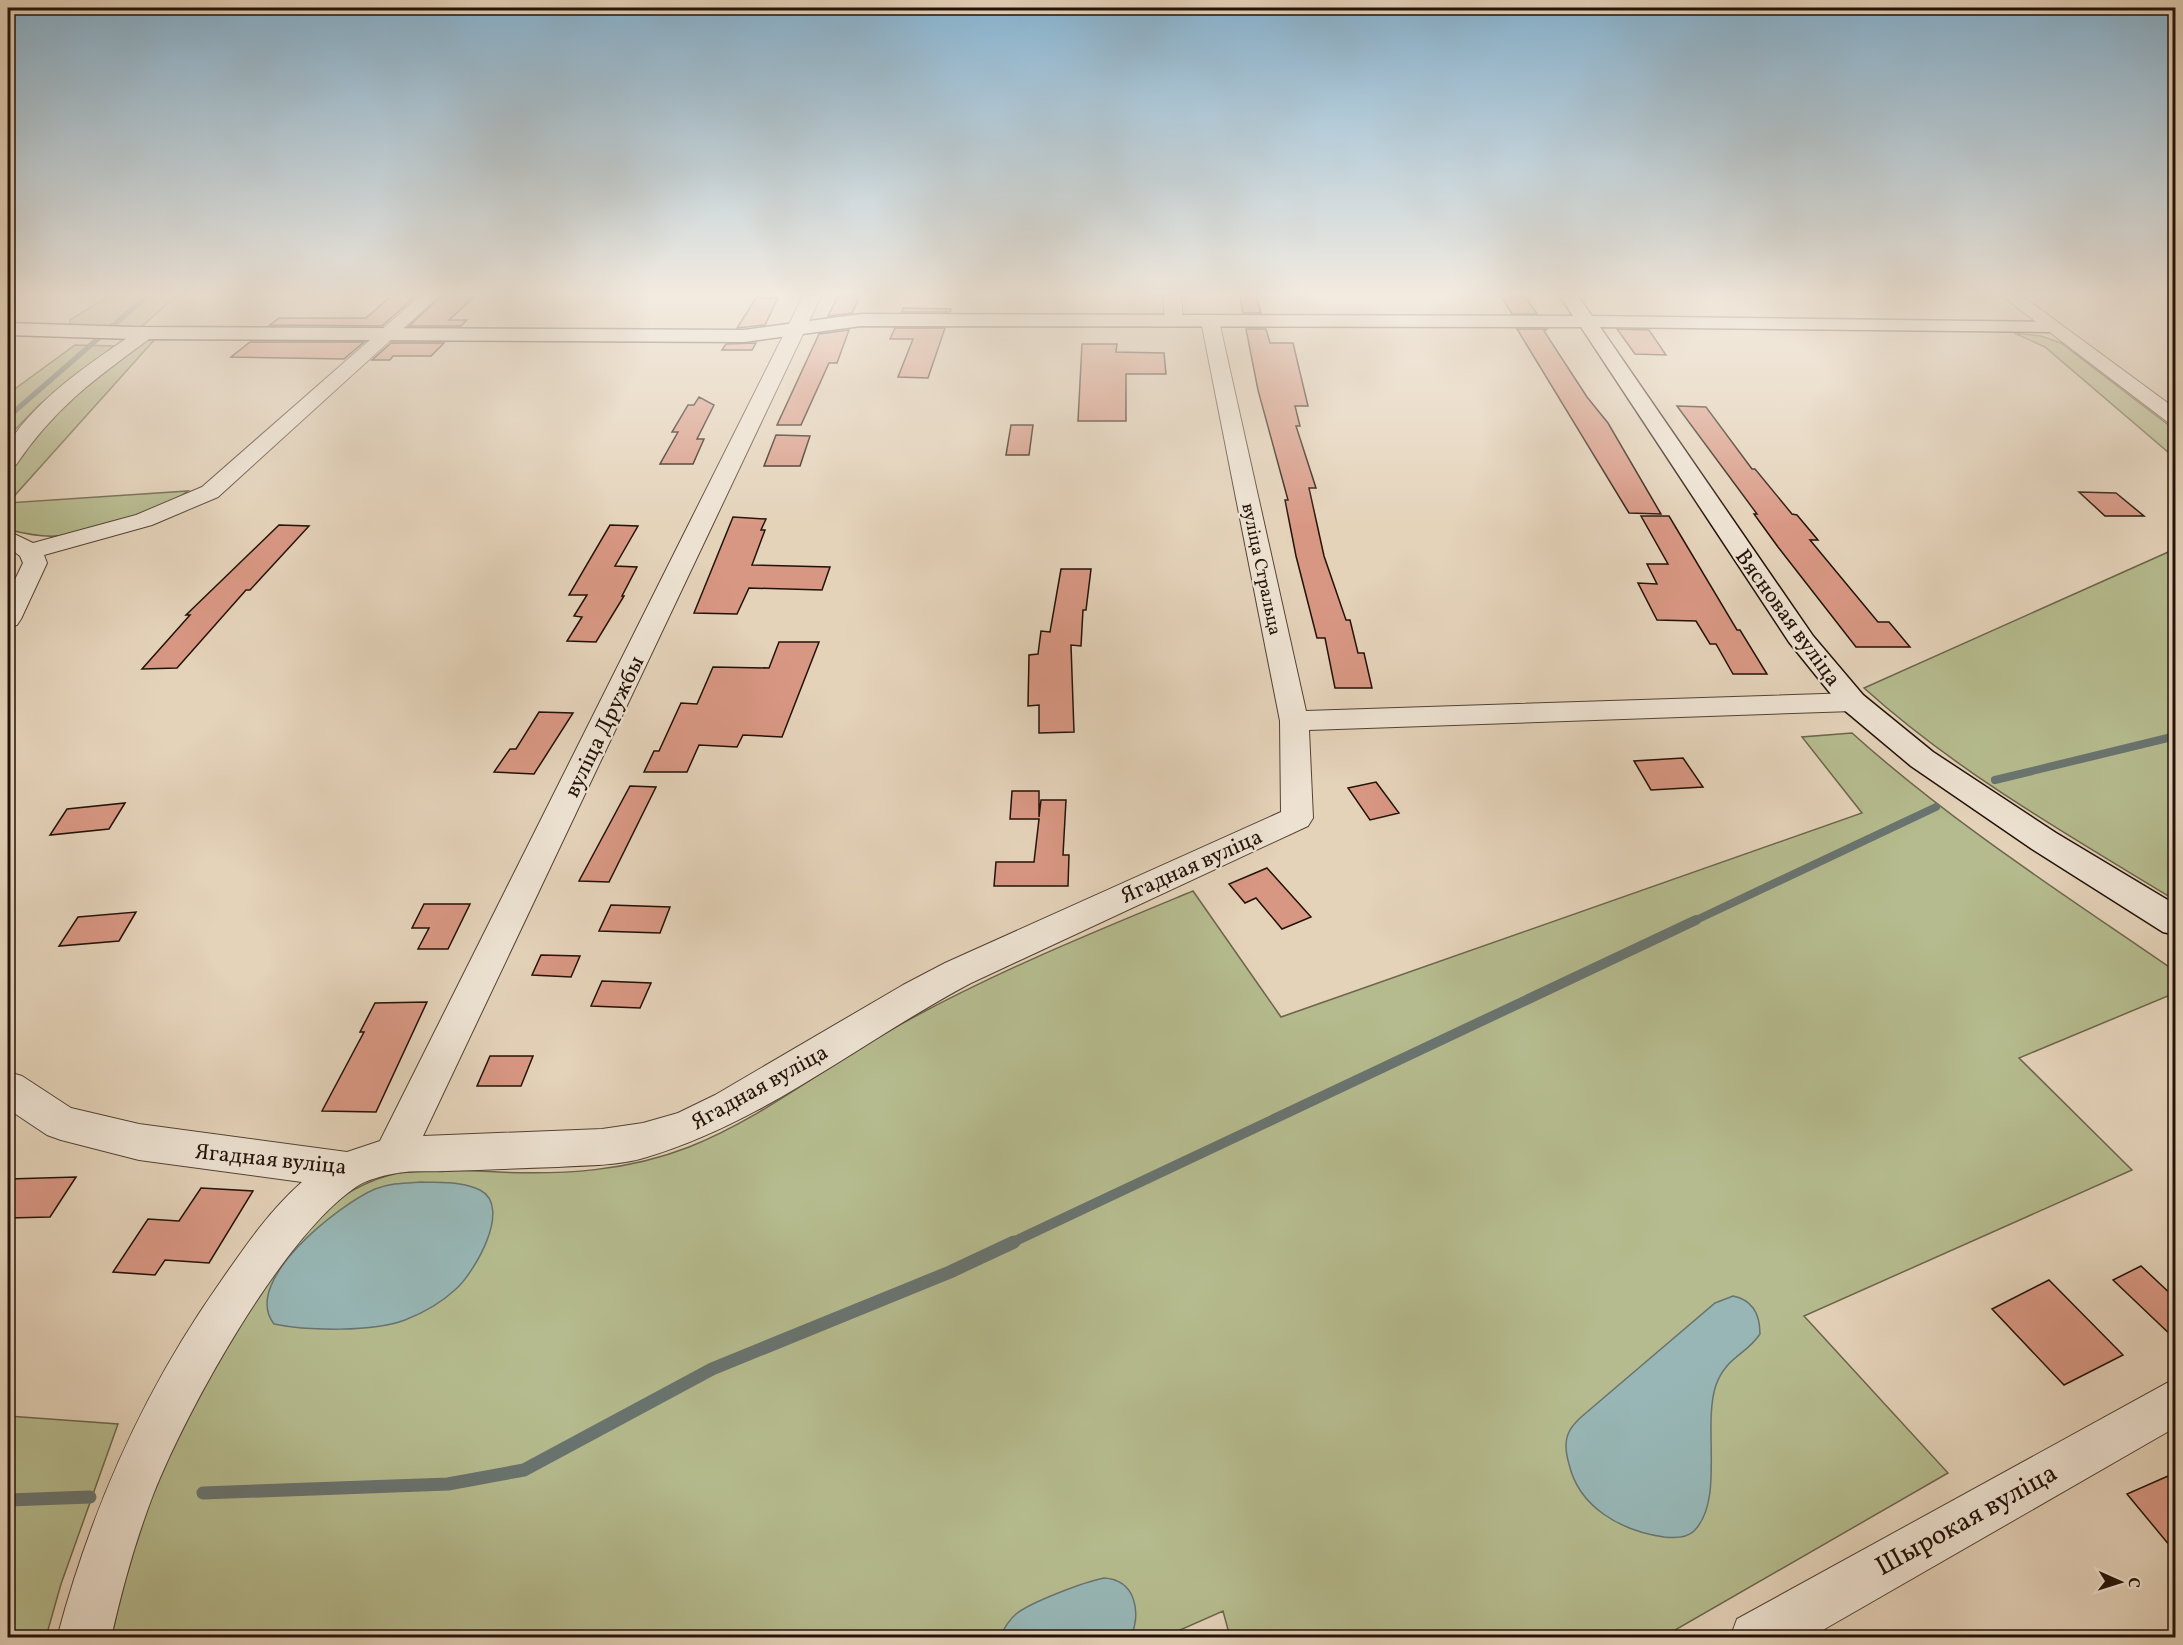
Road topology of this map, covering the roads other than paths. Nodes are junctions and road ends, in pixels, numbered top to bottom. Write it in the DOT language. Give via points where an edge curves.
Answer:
graph roads {
  1 [pos="92,373"];
  2 [pos="341,373"];
  3 [pos="776,373"];
  4 [pos="1221,373"];
  5 [pos="1620,373"];
  6 [pos="2112,373"];
  7 [pos="2175,419"];
  8 [pos="8,460"];
  9 [pos="18,544"];
  10 [pos="8,619"];
  11 [pos="1853,702"];
  12 [pos="1294,721"];
  13 [pos="1297,818"];
  14 [pos="2175,922"];
  15 [pos="8,1088"];
  16 [pos="394,1155"];
  17 [pos="347,1170"];
  18 [pos="2175,1401"];
  19 [pos="84,1638"];
  20 [pos="1756,1638"];
  1 -- 8 [label="street" via="44,413"];
  2 -- 9 [label="street" via="210,492 132,524"];
  3 -- 16 [label="street, вуліца Дружбы"];
  4 -- 12 [label="street, вуліца Стральца"];
  5 -- 11 [label="street, Вясновая вуліца" via="1803,642"];
  6 -- 7 [label="street"];
  9 -- 10 [label="street" via="34,556 33,572"];
  11 -- 12 [label="street"];
  11 -- 14 [label="street, Вясновая вуліца" via="1932,765 2044,841"];
  12 -- 13 [label="street, вуліца Стральца"];
  13 -- 16 [label="street, Ягадная вуліца" via="958,973 729,1107 687,1127 644,1141 602,1148"];
  15 -- 17 [label="street, Ягадная вуліца" via="62,1123 139,1142"];
  16 -- 17 [label="street, Ягадная вуліца"];
  17 -- 19 [label="street" via="286,1225 180,1384 143,1459 105,1559"];
  18 -- 20 [label="street, Шырокая вуліца"];
}
